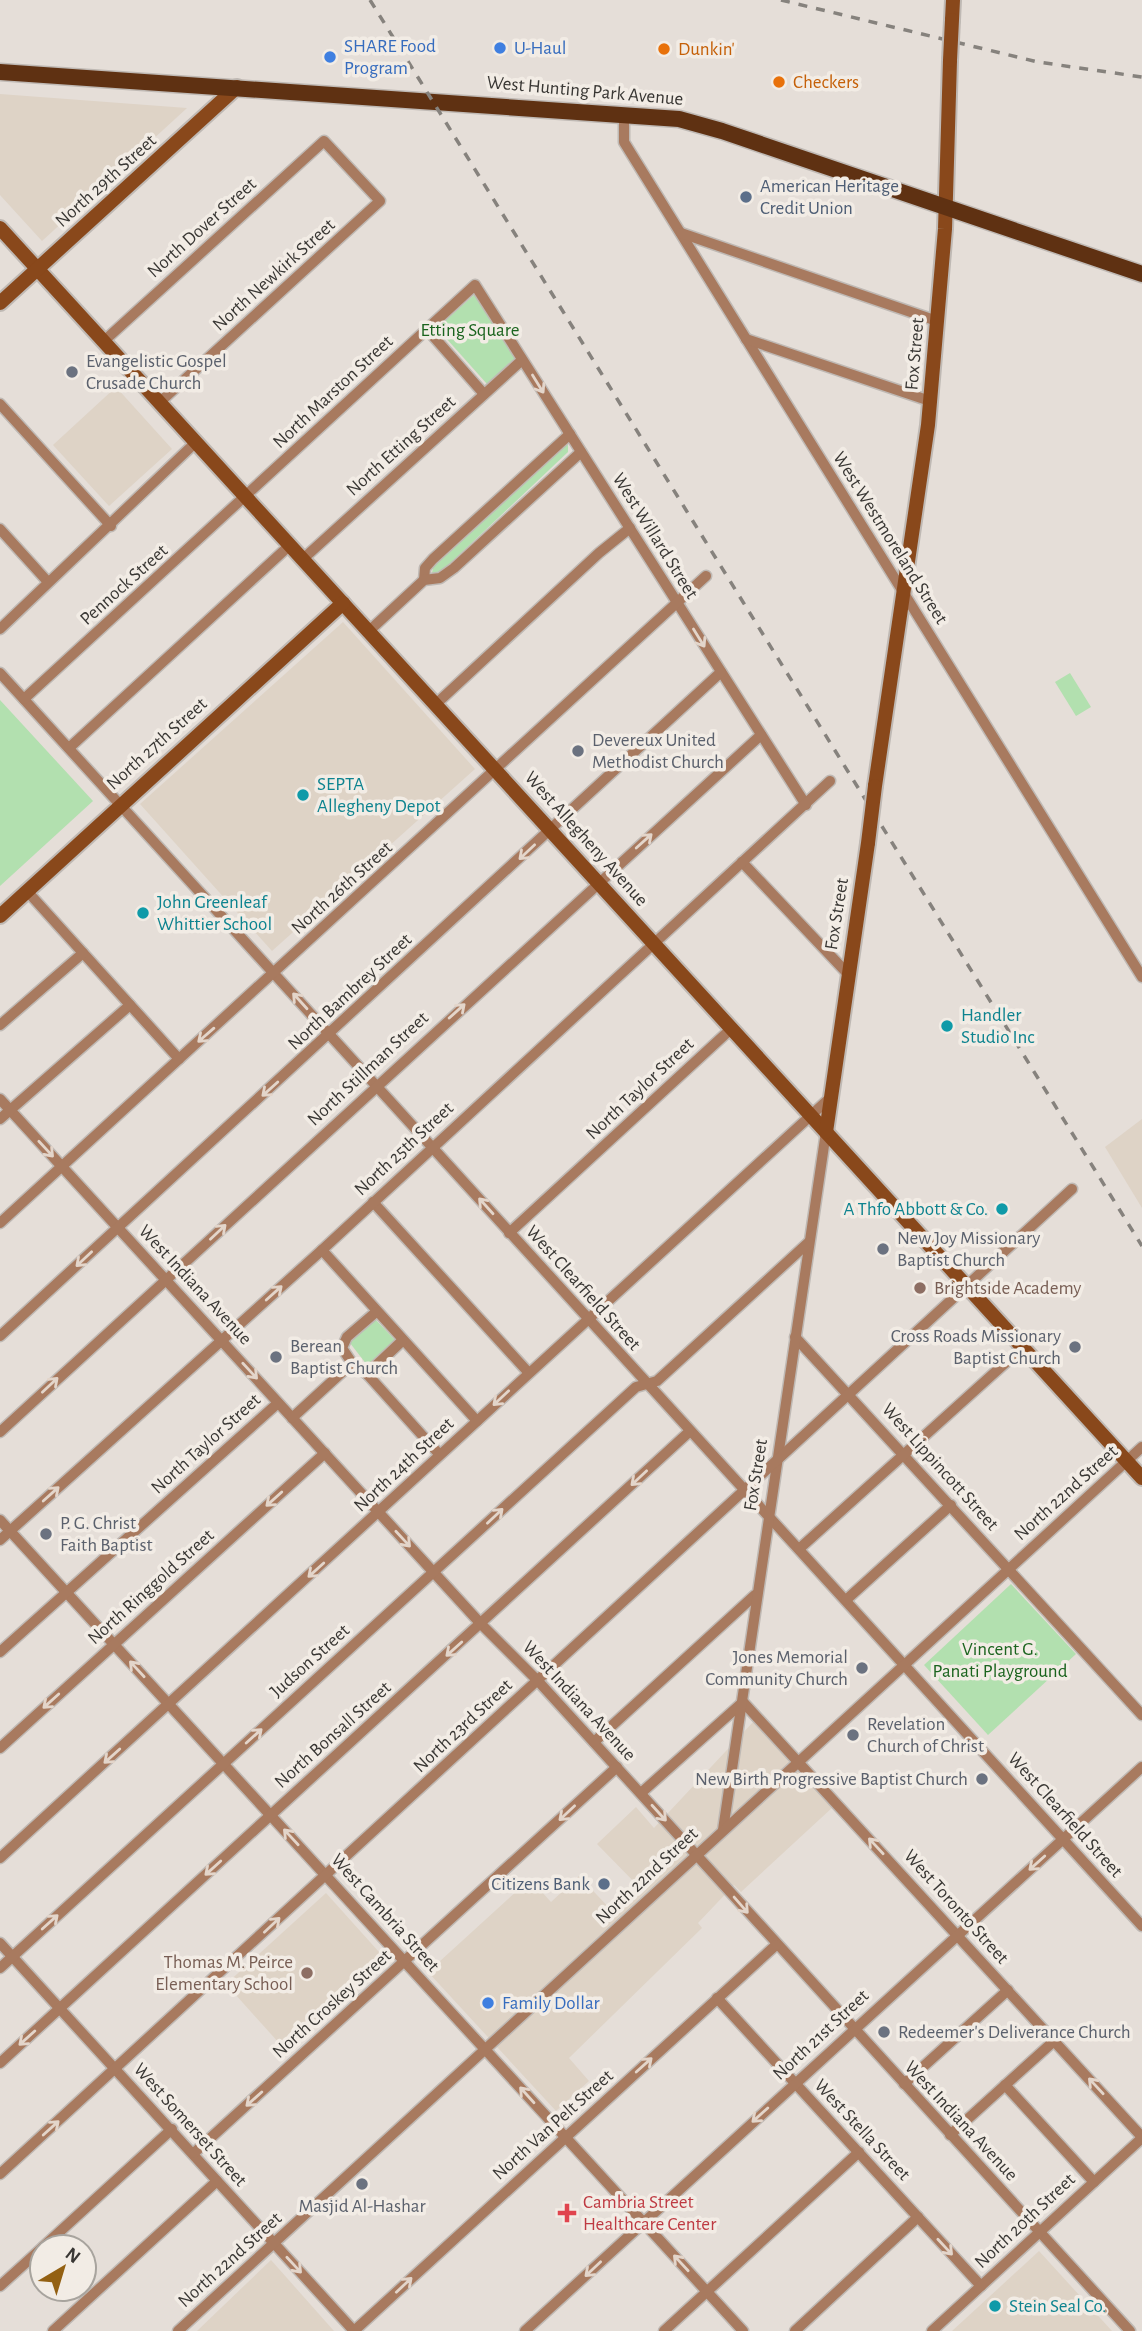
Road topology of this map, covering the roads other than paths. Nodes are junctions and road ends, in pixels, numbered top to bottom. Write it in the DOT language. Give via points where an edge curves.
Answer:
graph roads {
  1 [pos="953,0"];
  2 [pos="0,72"];
  3 [pos="237,87"];
  4 [pos="624,114"];
  5 [pos="380,201"];
  6 [pos="944,207"];
  7 [pos="0,228"];
  8 [pos="680,233"];
  9 [pos="38,269"];
  10 [pos="1142,274"];
  11 [pos="475,285"];
  12 [pos="0,303"];
  13 [pos="937,321"];
  14 [pos="426,328"];
  15 [pos="746,338"];
  16 [pos="104,341"];
  17 [pos="522,359"];
  18 [pos="484,394"];
  19 [pos="930,401"];
  20 [pos="160,402"];
  21 [pos="0,404"];
  22 [pos="570,434"];
  23 [pos="196,442"];
  24 [pos="581,452"];
  25 [pos="246,497"];
  26 [pos="111,526"];
  27 [pos="630,528"];
  28 [pos="0,529"];
  29 [pos="290,545"];
  30 [pos="303,559"];
  31 [pos="706,576"];
  32 [pos="424,580"];
  33 [pos="48,582"];
  34 [pos="904,593"];
  35 [pos="343,603"];
  36 [pos="677,603"];
  37 [pos="0,629"];
  38 [pos="369,631"];
  39 [pos="721,672"];
  40 [pos="0,673"];
  41 [pos="24,699"];
  42 [pos="436,704"];
  43 [pos="761,735"];
  44 [pos="69,748"];
  45 [pos="497,770"];
  46 [pos="830,781"];
  47 [pos="120,804"];
  48 [pos="806,805"];
  49 [pos="551,830"];
  50 [pos="742,862"];
  51 [pos="599,882"];
  52 [pos="27,891"];
  53 [pos="0,916"];
  54 [pos="655,944"];
  55 [pos="83,953"];
  56 [pos="275,973"];
  57 [pos="847,973"];
  58 [pos="1142,977"];
  59 [pos="130,1005"];
  60 [pos="0,1025"];
  61 [pos="732,1028"];
  62 [pos="330,1034"];
  63 [pos="178,1059"];
  64 [pos="376,1085"];
  65 [pos="831,1097"];
  66 [pos="0,1099"];
  67 [pos="10,1110"];
  68 [pos="811,1116"];
  69 [pos="0,1119"];
  70 [pos="826,1132"];
  71 [pos="432,1146"];
  72 [pos="62,1167"];
  73 [pos="1072,1189"];
  74 [pos="373,1202"];
  75 [pos="0,1223"];
  76 [pos="118,1228"];
  77 [pos="509,1233"];
  78 [pos="809,1242"];
  79 [pos="322,1250"];
  80 [pos="166,1280"];
  81 [pos="967,1287"];
  82 [pos="376,1312"];
  83 [pos="588,1320"];
  84 [pos="0,1336"];
  85 [pos="795,1337"];
  86 [pos="221,1340"];
  87 [pos="402,1341"];
  88 [pos="1023,1347"];
  89 [pos="352,1363"];
  90 [pos="528,1372"];
  91 [pos="367,1374"];
  92 [pos="646,1384"];
  93 [pos="850,1394"];
  94 [pos="278,1403"];
  95 [pos="292,1418"];
  96 [pos="477,1421"];
  97 [pos="0,1432"];
  98 [pos="689,1432"];
  99 [pos="1142,1447"];
  100 [pos="325,1453"];
  101 [pos="439,1454"];
  102 [pos="905,1455"];
  103 [pos="778,1460"];
  104 [pos="1127,1462"];
  105 [pos="1142,1478"];
  106 [pos="746,1492"];
  107 [pos="951,1505"];
  108 [pos="379,1512"];
  109 [pos="769,1516"];
  110 [pos="0,1520"];
  111 [pos="10,1531"];
  112 [pos="0,1540"];
  113 [pos="799,1549"];
  114 [pos="1008,1568"];
  115 [pos="434,1572"];
  116 [pos="66,1592"];
  117 [pos="755,1595"];
  118 [pos="846,1600"];
  119 [pos="481,1624"];
  120 [pos="114,1644"];
  121 [pos="0,1652"];
  122 [pos="905,1666"];
  123 [pos="538,1681"];
  124 [pos="743,1702"];
  125 [pos="169,1704"];
  126 [pos="1142,1715"];
  127 [pos="594,1742"];
  128 [pos="0,1748"];
  129 [pos="798,1762"];
  130 [pos="224,1764"];
  131 [pos="617,1767"];
  132 [pos="1142,1767"];
  133 [pos="641,1793"];
  134 [pos="271,1815"];
  135 [pos="723,1830"];
  136 [pos="1064,1839"];
  137 [pos="696,1853"];
  138 [pos="0,1858"];
  139 [pos="326,1875"];
  140 [pos="1142,1926"];
  141 [pos="957,1934"];
  142 [pos="0,1943"];
  143 [pos="776,1944"];
  144 [pos="12,1956"];
  145 [pos="405,1962"];
  146 [pos="0,1969"];
  147 [pos="1008,1990"];
  148 [pos="717,1998"];
  149 [pos="60,2008"];
  150 [pos="853,2029"];
  151 [pos="1054,2041"];
  152 [pos="485,2049"];
  153 [pos="0,2063"];
  154 [pos="116,2069"];
  155 [pos="795,2083"];
  156 [pos="904,2084"];
  157 [pos="1006,2085"];
  158 [pos="172,2129"];
  159 [pos="950,2135"];
  160 [pos="565,2137"];
  161 [pos="1142,2137"];
  162 [pos="859,2152"];
  163 [pos="194,2153"];
  164 [pos="0,2174"];
  165 [pos="217,2180"];
  166 [pos="1094,2182"];
  167 [pos="918,2217"];
  168 [pos="644,2222"];
  169 [pos="1039,2232"];
  170 [pos="57,2233"];
  171 [pos="274,2244"];
  172 [pos="28,2260"];
  173 [pos="0,2286"];
  174 [pos="981,2286"];
  175 [pos="707,2291"];
  176 [pos="53,2331"];
  177 [pos="178,2331"];
  178 [pos="354,2331"];
  179 [pos="525,2331"];
  180 [pos="664,2331"];
  181 [pos="743,2331"];
  182 [pos="795,2331"];
  183 [pos="932,2331"];
  184 [pos="1130,2331"];
  1 -- 6 [label="street, Fox Street, bridge"];
  2 -- 3 [label="main road, West Hunting Park Avenue"];
  3 -- 4 [label="main road, West Hunting Park Avenue"];
  3 -- 9 [label="street, North 29th Street"];
  4 -- 6 [label="main road, West Hunting Park Avenue" via="698,123"];
  4 -- 8 [label="street, West Westmoreland Street" via="624,142"];
  5 -- 16 [label="street, North Dover Street" via="324,141"];
  5 -- 20 [label="street, North Newkirk Street"];
  6 -- 10 [label="main road, West Hunting Park Avenue"];
  6 -- 13 [label="street, Fox Street"];
  7 -- 9 [label="street, West Allegheny Avenue"];
  8 -- 13 [label="street"];
  8 -- 15 [label="street, West Westmoreland Street"];
  9 -- 12 [label="street, North 29th Street"];
  9 -- 16 [label="street, West Allegheny Avenue"];
  11 -- 14 [label="street, North Marston Street"];
  11 -- 17 [label="street, West Willard Street"];
  13 -- 19 [label="street, Fox Street"];
  14 -- 18 [label="street"];
  14 -- 25 [label="street, North Marston Street"];
  15 -- 19 [label="street"];
  15 -- 34 [label="street, West Westmoreland Street"];
  16 -- 20 [label="street, West Allegheny Avenue"];
  17 -- 18 [label="street, North Etting Street"];
  17 -- 22 [label="street, West Willard Street, one-way"];
  18 -- 30 [label="street, North Etting Street"];
  19 -- 34 [label="street, Fox Street"];
  20 -- 23 [label="street, West Allegheny Avenue"];
  21 -- 26 [label="street"];
  22 -- 24 [label="street, West Willard Street"];
  22 -- 32 [label="street" via="433,559 425,568"];
  23 -- 25 [label="street, West Allegheny Avenue"];
  23 -- 26 [label="street"];
  24 -- 27 [label="street, West Willard Street"];
  24 -- 32 [label="street" via="454,568 440,578"];
  25 -- 29 [label="street, West Allegheny Avenue"];
  25 -- 41 [label="street, Pennock Street"];
  26 -- 33 [label="street"];
  27 -- 36 [label="street, West Willard Street"];
  27 -- 42 [label="street"];
  28 -- 33 [label="street"];
  29 -- 30 [label="street, West Allegheny Avenue"];
  29 -- 44 [label="street"];
  30 -- 35 [label="street, West Allegheny Avenue"];
  31 -- 36 [label="street, North 26th Street"];
  32 -- 38 [label="street"];
  33 -- 37 [label="street"];
  34 -- 57 [label="street, Fox Street, bridge"];
  34 -- 58 [label="street, West Westmoreland Street"];
  35 -- 38 [label="street, West Allegheny Avenue"];
  35 -- 47 [label="street, North 27th Street"];
  36 -- 39 [label="street, West Willard Street, one-way"];
  36 -- 45 [label="street, North 26th Street"];
  38 -- 42 [label="street, West Allegheny Avenue"];
  39 -- 43 [label="street, West Willard Street"];
  39 -- 49 [label="street, North Bambrey Street"];
  40 -- 41 [label="street, West Clearfield Street"];
  41 -- 44 [label="street, West Clearfield Street"];
  42 -- 45 [label="street, West Allegheny Avenue"];
  43 -- 48 [label="street, West Willard Street"];
  51 -- 43 [label="street, North Stillman Street, one-way"];
  44 -- 47 [label="street, West Clearfield Street"];
  45 -- 49 [label="street, West Allegheny Avenue"];
  45 -- 56 [label="street, North 26th Street"];
  46 -- 48 [label="street, North 25th Street"];
  47 -- 52 [label="street, North 27th Street"];
  47 -- 56 [label="street, West Clearfield Street"];
  48 -- 50 [label="street, North 25th Street"];
  49 -- 51 [label="street, West Allegheny Avenue"];
  49 -- 62 [label="street, North Bambrey Street, one-way"];
  50 -- 54 [label="street, North 25th Street"];
  50 -- 57 [label="street"];
  51 -- 54 [label="street, West Allegheny Avenue"];
  64 -- 51 [label="street, North Stillman Street, one-way"];
  52 -- 53 [label="street, North 27th Street"];
  52 -- 55 [label="street"];
  54 -- 61 [label="street, West Allegheny Avenue"];
  54 -- 71 [label="street, North 25th Street"];
  55 -- 59 [label="street"];
  55 -- 60 [label="street"];
  62 -- 56 [label="street, West Clearfield Street, one-way"];
  56 -- 63 [label="street, North 26th Street, one-way"];
  57 -- 65 [label="street, Fox Street"];
  59 -- 63 [label="street"];
  59 -- 67 [label="street"];
  61 -- 68 [label="street, West Allegheny Avenue"];
  61 -- 77 [label="street, North Taylor Street"];
  62 -- 64 [label="street, West Clearfield Street"];
  62 -- 76 [label="street, North Bambrey Street, one-way"];
  63 -- 72 [label="street, North 26th Street"];
  64 -- 71 [label="street, West Clearfield Street"];
  80 -- 64 [label="street, North Stillman Street, one-way"];
  65 -- 68 [label="street, North 24th Street"];
  65 -- 70 [label="street, Fox Street"];
  66 -- 67 [label="street, West Indiana Avenue"];
  67 -- 69 [label="street"];
  67 -- 72 [label="street, West Indiana Avenue, one-way"];
  68 -- 70 [label="street, West Allegheny Avenue"];
  68 -- 83 [label="street, North 24th Street"];
  70 -- 78 [label="street, Fox Street"];
  70 -- 81 [label="street, West Allegheny Avenue"];
  71 -- 74 [label="street, North 25th Street"];
  77 -- 71 [label="street, West Clearfield Street, one-way"];
  72 -- 75 [label="street, North 26th Street"];
  72 -- 76 [label="street, West Indiana Avenue"];
  73 -- 81 [label="street, North 23rd Street"];
  74 -- 79 [label="street, North 25th Street"];
  74 -- 90 [label="street"];
  76 -- 80 [label="street, West Indiana Avenue"];
  76 -- 84 [label="street, North Bambrey Street, one-way"];
  77 -- 83 [label="street, West Clearfield Street"];
  78 -- 85 [label="street, Fox Street"];
  78 -- 92 [label="street, Judson Street" via="657,1381"];
  79 -- 82 [label="street"];
  86 -- 79 [label="street, North 25th Street, one-way"];
  80 -- 86 [label="street, West Indiana Avenue"];
  97 -- 80 [label="street, North Stillman Street, one-way"];
  81 -- 88 [label="street, West Allegheny Avenue"];
  81 -- 93 [label="street, North 23rd Street"];
  82 -- 87 [label="street"];
  82 -- 89 [label="street" via="347,1337 342,1348"];
  83 -- 90 [label="street, North 24th Street"];
  83 -- 92 [label="street, West Clearfield Street"];
  85 -- 93 [label="street, West Lippincott Street"];
  85 -- 103 [label="street, Fox Street"];
  86 -- 94 [label="street, West Indiana Avenue, one-way"];
  111 -- 86 [label="street, North 25th Street, one-way"];
  87 -- 91 [label="street"];
  87 -- 96 [label="street"];
  88 -- 102 [label="street"];
  88 -- 104 [label="street, West Allegheny Avenue"];
  89 -- 91 [label="street"];
  89 -- 95 [label="street"];
  90 -- 96 [label="street, North 24th Street, one-way"];
  91 -- 101 [label="street"];
  92 -- 98 [label="street, West Clearfield Street"];
  115 -- 92 [label="street, Judson Street, one-way" via="636,1387"];
  93 -- 102 [label="street, West Lippincott Street"];
  93 -- 103 [label="street, North 23rd Street"];
  94 -- 95 [label="street, West Indiana Avenue"];
  94 -- 116 [label="street, North Taylor Street"];
  95 -- 100 [label="street, West Indiana Avenue"];
  96 -- 101 [label="street, North 24th Street"];
  98 -- 106 [label="street, West Clearfield Street"];
  98 -- 119 [label="street, North Bonsall Street, one-way"];
  99 -- 104 [label="street, North 22nd Street"];
  100 -- 108 [label="street, West Indiana Avenue"];
  100 -- 120 [label="street, North Ringgold Street, one-way"];
  101 -- 108 [label="street, North 24th Street"];
  102 -- 107 [label="street, West Lippincott Street"];
  102 -- 113 [label="street"];
  103 -- 106 [label="street, North 23rd Street"];
  103 -- 109 [label="street, Fox Street"];
  104 -- 105 [label="street, West Allegheny Avenue"];
  104 -- 114 [label="street, North 22nd Street"];
  106 -- 109 [label="street, West Clearfield Street"];
  106 -- 123 [label="street, North 23rd Street"];
  107 -- 114 [label="street, West Lippincott Street"];
  107 -- 118 [label="street"];
  108 -- 115 [label="street, West Indiana Avenue, one-way"];
  108 -- 125 [label="street, North 24th Street, one-way"];
  109 -- 113 [label="street, West Clearfield Street"];
  109 -- 117 [label="street, Fox Street"];
  110 -- 111 [label="street, West Cambria Street"];
  111 -- 112 [label="street, North 25th Street"];
  111 -- 116 [label="street, West Cambria Street"];
  113 -- 118 [label="street, West Clearfield Street"];
  114 -- 122 [label="street, North 22nd Street"];
  114 -- 126 [label="street, West Lippincott Street"];
  115 -- 119 [label="street, West Indiana Avenue"];
  130 -- 115 [label="street, Judson Street, one-way"];
  116 -- 120 [label="street, West Cambria Street"];
  116 -- 121 [label="street, North Taylor Street"];
  117 -- 124 [label="street, Fox Street"];
  117 -- 127 [label="street"];
  118 -- 122 [label="street, West Clearfield Street"];
  119 -- 123 [label="street, West Indiana Avenue"];
  119 -- 134 [label="street, North Bonsall Street, one-way"];
  125 -- 120 [label="street, West Cambria Street, one-way"];
  120 -- 128 [label="street, North Ringgold Street, one-way"];
  122 -- 129 [label="street, North 22nd Street"];
  122 -- 136 [label="street, West Clearfield Street"];
  123 -- 127 [label="street, West Indiana Avenue"];
  123 -- 139 [label="street, North 23rd Street"];
  124 -- 129 [label="street, West Toronto Street"];
  124 -- 133 [label="street"];
  124 -- 135 [label="street, Fox Street"];
  125 -- 130 [label="street, West Cambria Street"];
  125 -- 138 [label="street, North 24th Street, one-way"];
  127 -- 131 [label="street, West Indiana Avenue"];
  129 -- 135 [label="street, North 22nd Street"];
  141 -- 129 [label="street, West Toronto Street, one-way"];
  130 -- 134 [label="street, West Cambria Street"];
  144 -- 130 [label="street, Judson Street, one-way"];
  131 -- 133 [label="street, West Indiana Avenue"];
  131 -- 145 [label="street, North Croskey Street, one-way"];
  132 -- 136 [label="street, North 21st Street"];
  133 -- 137 [label="street, West Indiana Avenue, one-way"];
  139 -- 134 [label="street, West Cambria Street, one-way"];
  134 -- 149 [label="street, North Bonsall Street, one-way"];
  135 -- 137 [label="street, North 22nd Street"];
  136 -- 140 [label="street, West Clearfield Street"];
  136 -- 141 [label="street, North 21st Street, one-way"];
  137 -- 143 [label="street, West Indiana Avenue, one-way"];
  137 -- 152 [label="street, North 22nd Street"];
  139 -- 145 [label="street, West Cambria Street"];
  154 -- 139 [label="street, North 23rd Street, one-way"];
  141 -- 147 [label="street, West Toronto Street"];
  141 -- 150 [label="street, North 21st Street"];
  142 -- 144 [label="street, West Somerset Street"];
  143 -- 148 [label="street, North Van Pelt Street"];
  143 -- 150 [label="street, West Indiana Avenue"];
  144 -- 146 [label="street, Judson Street"];
  144 -- 149 [label="street, West Somerset Street"];
  145 -- 152 [label="street, West Cambria Street"];
  145 -- 163 [label="street, North Croskey Street, one-way"];
  147 -- 151 [label="street, West Toronto Street"];
  147 -- 156 [label="street"];
  148 -- 155 [label="street, West Stella Street"];
  160 -- 148 [label="street, North Van Pelt Street, one-way"];
  149 -- 153 [label="street, North Bonsall Street, one-way"];
  149 -- 154 [label="street, West Somerset Street"];
  150 -- 155 [label="street, North 21st Street"];
  150 -- 156 [label="street, West Indiana Avenue"];
  151 -- 157 [label="street"];
  161 -- 151 [label="street, West Toronto Street, one-way"];
  160 -- 152 [label="street, West Cambria Street, one-way"];
  152 -- 171 [label="street, North 22nd Street"];
  154 -- 158 [label="street, West Somerset Street"];
  164 -- 154 [label="street, North 23rd Street, one-way"];
  155 -- 162 [label="street, West Stella Street"];
  155 -- 168 [label="street, North 21st Street, one-way"];
  156 -- 159 [label="street, West Indiana Avenue"];
  157 -- 159 [label="street"];
  157 -- 166 [label="street"];
  158 -- 163 [label="street, West Somerset Street"];
  158 -- 170 [label="street"];
  159 -- 169 [label="street, West Indiana Avenue"];
  160 -- 168 [label="street, West Cambria Street"];
  178 -- 160 [label="street, North Van Pelt Street, one-way"];
  161 -- 166 [label="street, North 20th Street"];
  162 -- 167 [label="street, West Stella Street"];
  162 -- 175 [label="street"];
  163 -- 165 [label="street, West Somerset Street"];
  165 -- 171 [label="street, West Somerset Street"];
  165 -- 176 [label="street"];
  166 -- 169 [label="street, North 20th Street"];
  167 -- 174 [label="street, West Stella Street, one-way"];
  167 -- 182 [label="street"];
  175 -- 168 [label="street, West Cambria Street, one-way"];
  168 -- 179 [label="street, North 21st Street, one-way"];
  169 -- 174 [label="street, North 20th Street"];
  169 -- 184 [label="street, West Indiana Avenue"];
  171 -- 177 [label="street, North 22nd Street"];
  171 -- 178 [label="street, West Somerset Street, one-way"];
  172 -- 173 [label="street"];
  174 -- 183 [label="street, North 20th Street"];
  175 -- 180 [label="street"];
  175 -- 181 [label="street, West Cambria Street"];
}
